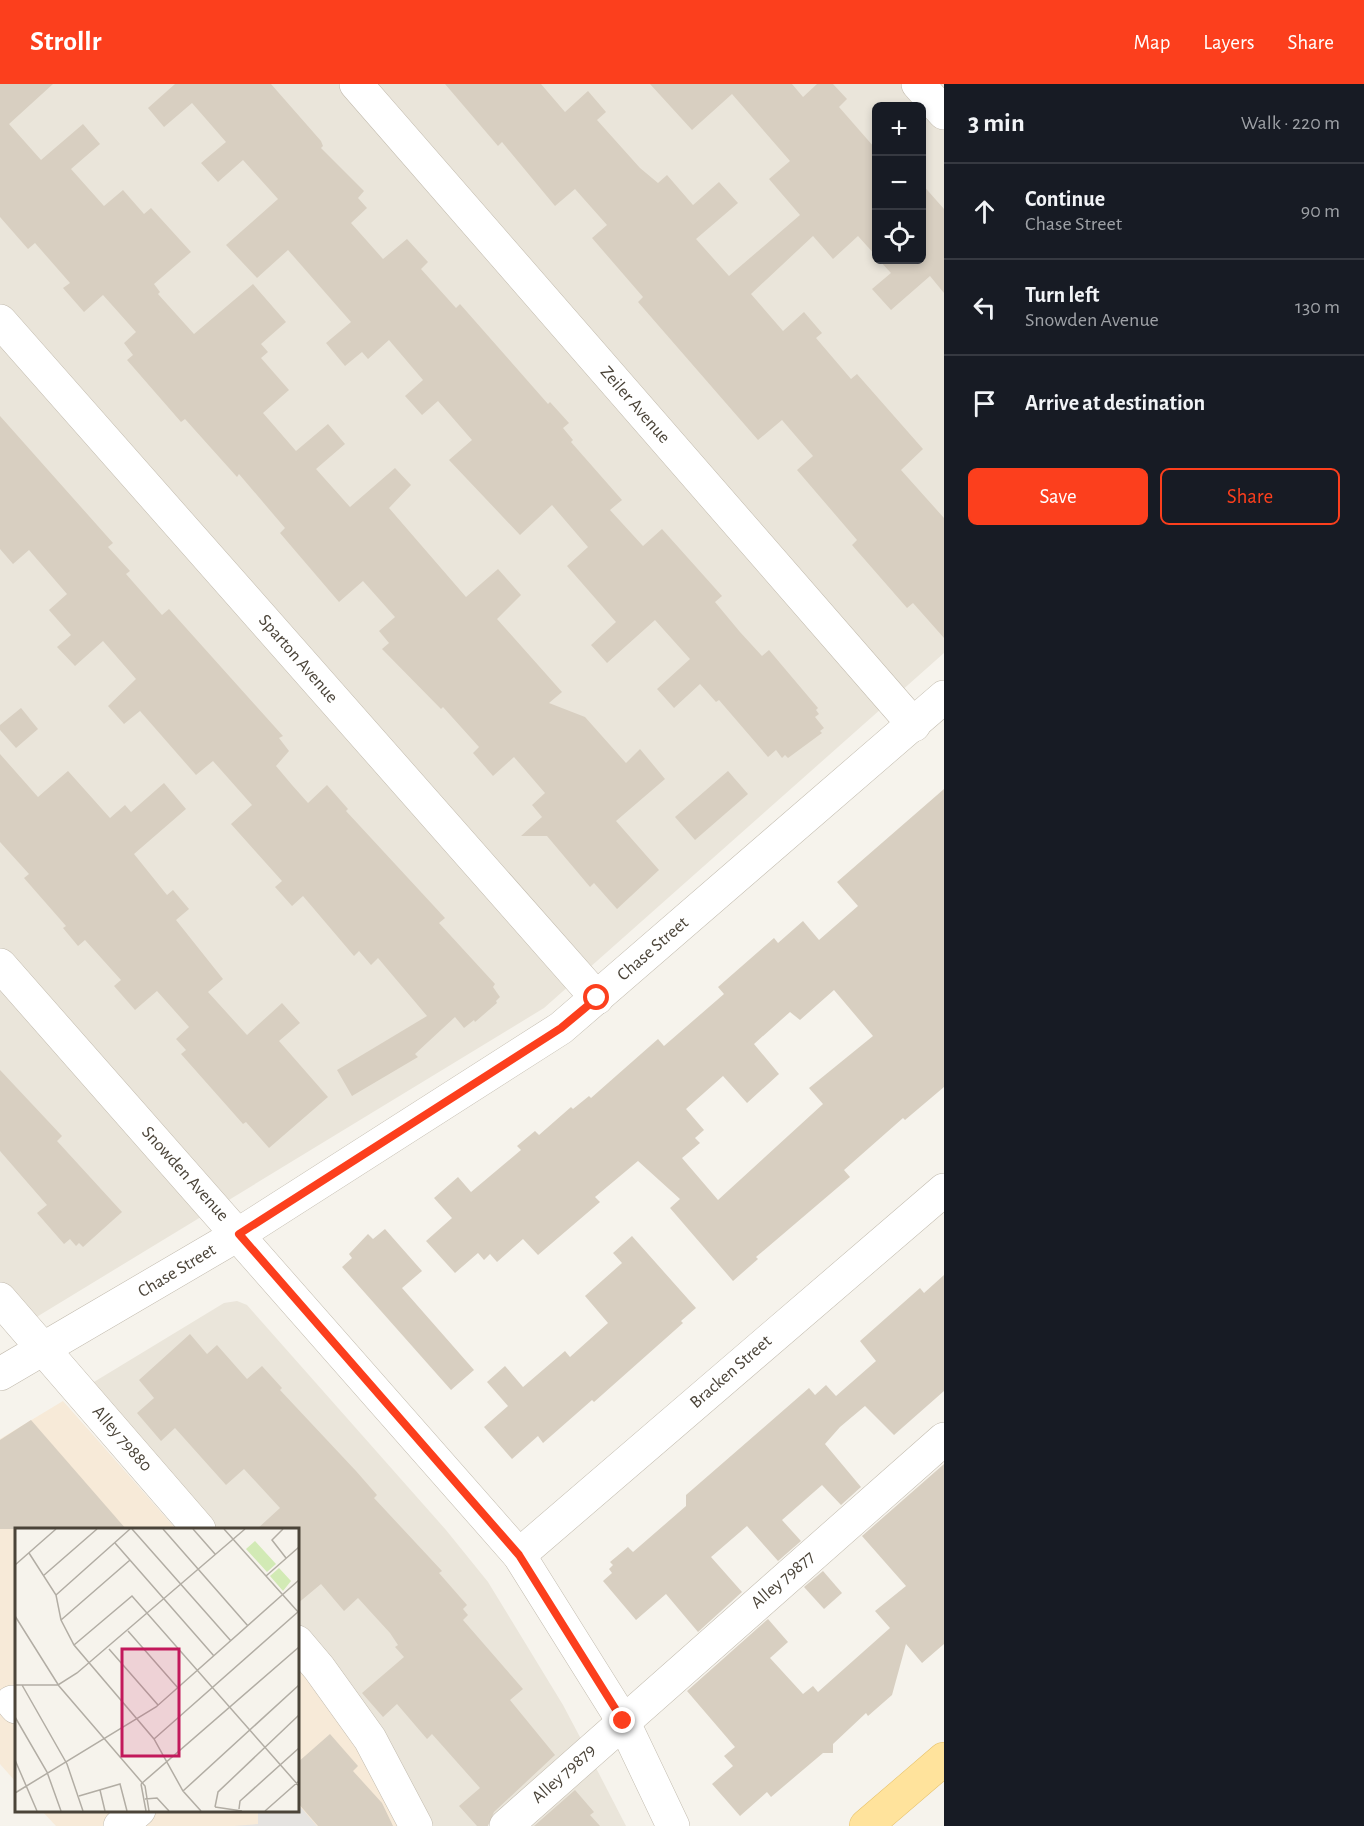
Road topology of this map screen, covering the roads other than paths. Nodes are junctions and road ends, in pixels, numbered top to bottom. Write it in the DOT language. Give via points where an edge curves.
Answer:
graph roads {
  1 [pos="356,84"];
  2 [pos="918,84"];
  3 [pos="944,114"];
  4 [pos="0,321"];
  5 [pos="944,697"];
  6 [pos="914,725"];
  7 [pos="0,965"];
  8 [pos="597,998"];
  9 [pos="944,1190"];
  10 [pos="239,1234"];
  11 [pos="0,1299"];
  12 [pos="44,1349"];
  13 [pos="0,1374"];
  14 [pos="944,1439"];
  15 [pos="198,1528"];
  16 [pos="519,1555"];
  17 [pos="298,1643"];
  18 [pos="623,1721"];
  19 [pos="944,1759"];
  20 [pos="109,1811"];
  21 [pos="138,1811"];
  22 [pos="121,1826"];
  23 [pos="416,1826"];
  24 [pos="506,1826"];
  25 [pos="673,1826"];
  26 [pos="866,1826"];
  1 -- 6 [label="street, Zeiler Avenue"];
  2 -- 3 [label="street"];
  4 -- 8 [label="street, Sparton Avenue"];
  5 -- 6 [label="street, Chase Street"];
  6 -- 8 [label="street, Chase Street"];
  7 -- 10 [label="street, Snowden Avenue"];
  8 -- 10 [label="street, Chase Street" via="561,1028"];
  9 -- 16 [label="street, Bracken Street"];
  10 -- 12 [label="street, Chase Street"];
  10 -- 16 [label="street, Snowden Avenue"];
  11 -- 12 [label="street, Alley 79880"];
  12 -- 13 [label="street, Chase Street"];
  12 -- 15 [label="street, Alley 79880"];
  14 -- 18 [label="street, Alley 79877"];
  16 -- 18 [label="street, Snowden Avenue"];
  17 -- 23 [label="street" via="370,1739"];
  18 -- 24 [label="street, Alley 79879"];
  18 -- 25 [label="street, Snowden Avenue"];
  19 -- 26 [label="main road"];
  20 -- 22 [label="street"];
  21 -- 22 [label="street"];
}
